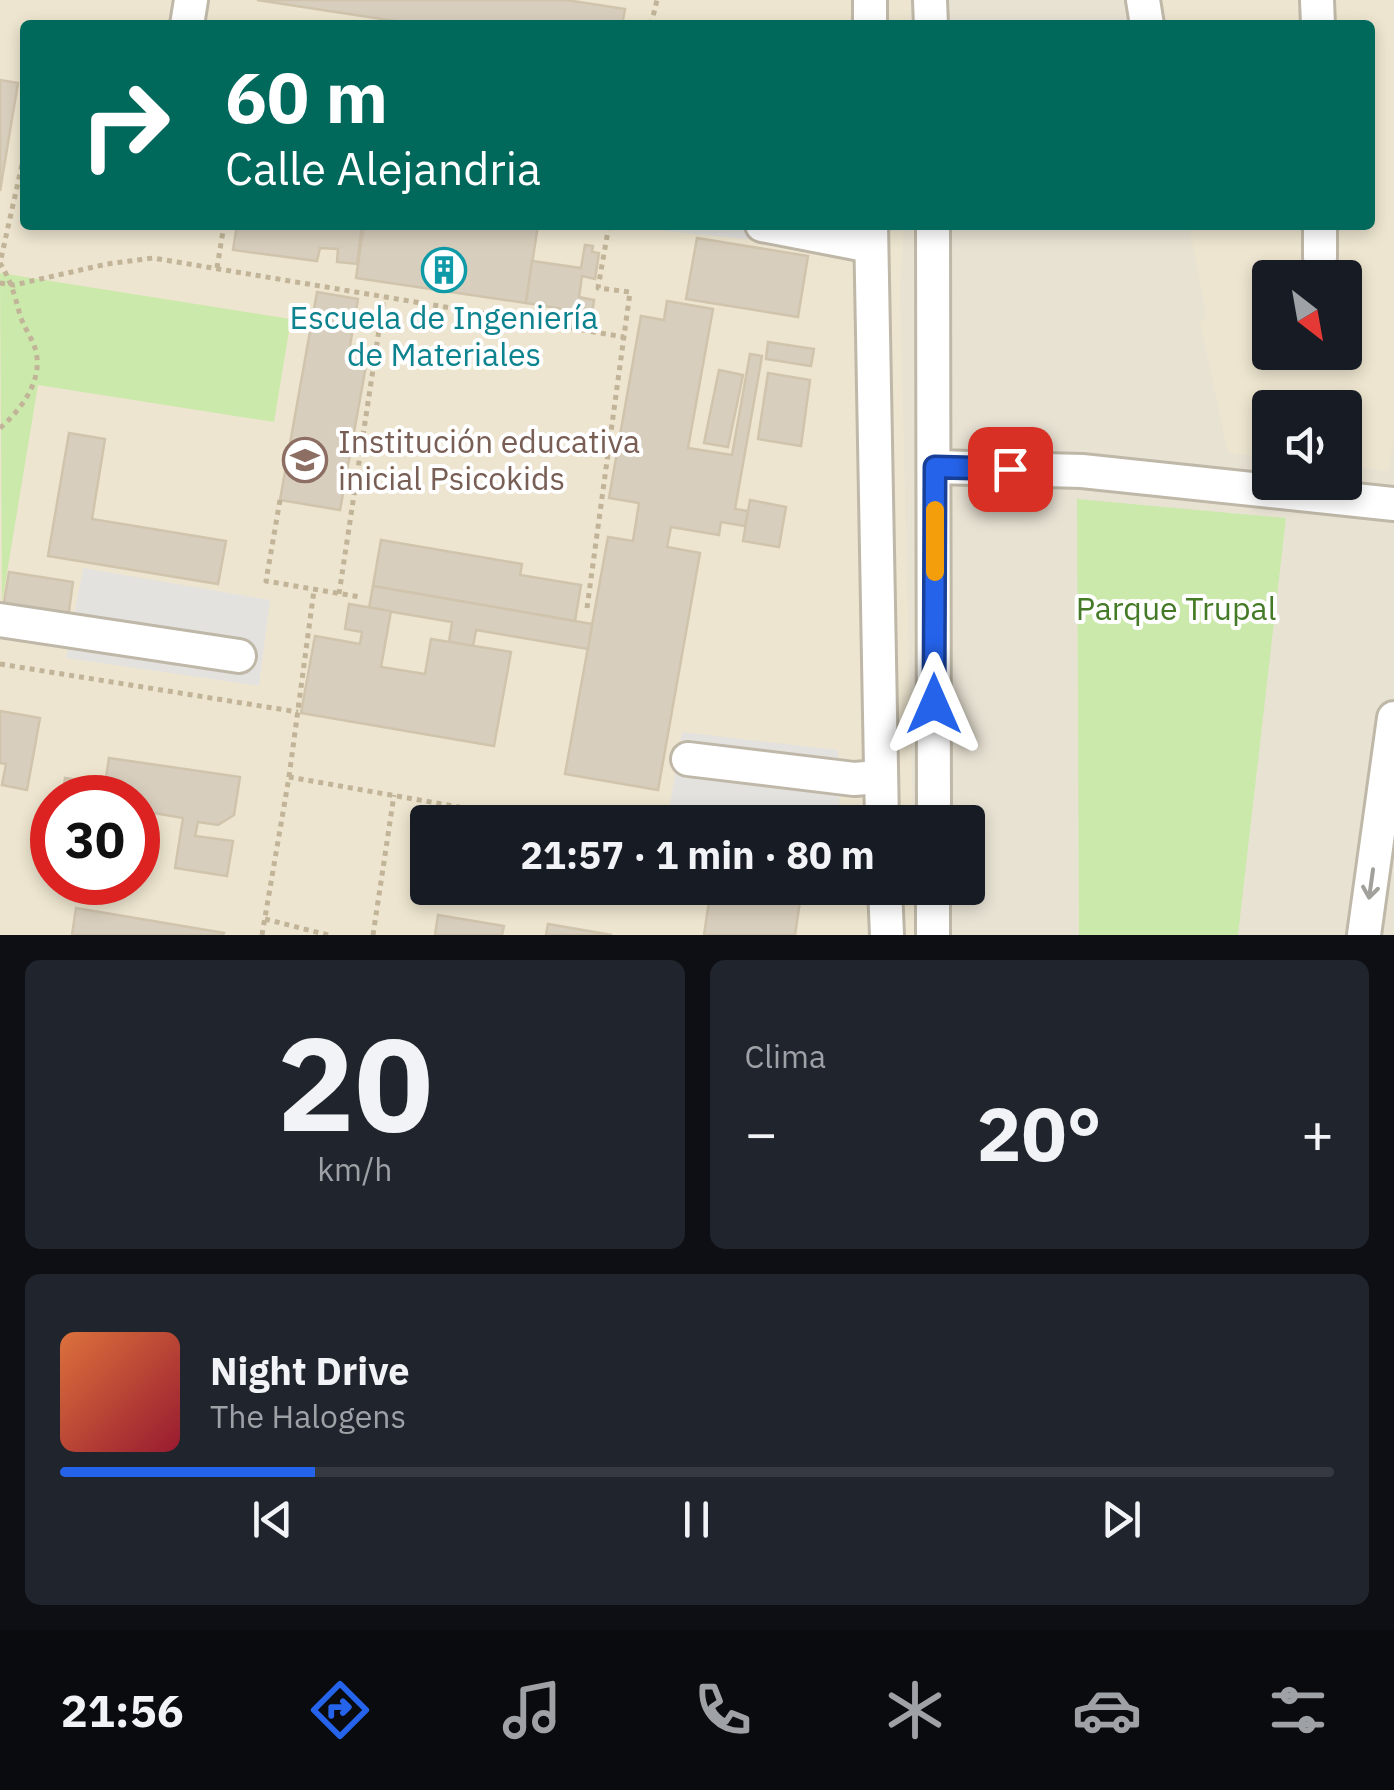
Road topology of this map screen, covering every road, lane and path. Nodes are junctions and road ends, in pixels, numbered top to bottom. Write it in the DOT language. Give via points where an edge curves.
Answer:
graph roads {
  1 [pos="20,173"];
  2 [pos="223,230"];
  3 [pos="608,230"];
  4 [pos="816,230"];
  5 [pos="933,230"];
  6 [pos="871,235"];
  7 [pos="218,268"];
  8 [pos="0,283"];
  9 [pos="14,285"];
  10 [pos="384,297"];
  11 [pos="624,337"];
  12 [pos="0,428"];
  13 [pos="935,467"];
  14 [pos="280,500"];
  15 [pos="1394,504"];
  16 [pos="314,590"];
  17 [pos="339,594"];
  18 [pos="360,597"];
  19 [pos="587,608"];
  20 [pos="0,620"];
  21 [pos="239,656"];
  22 [pos="0,664"];
  23 [pos="298,712"];
  24 [pos="1394,718"];
  25 [pos="688,759"];
  26 [pos="289,777"];
  27 [pos="880,778"];
  28 [pos="394,796"];
  29 [pos="446,805"];
  30 [pos="881,805"];
  31 [pos="934,805"];
  32 [pos="886,905"];
  33 [pos="933,905"];
  34 [pos="265,920"];
  35 [pos="320,934"];
  36 [pos="262,935"];
  37 [pos="328,935"];
  38 [pos="373,935"];
  39 [pos="887,935"];
  40 [pos="933,935"];
  41 [pos="1364,935"];
  1 -- 9 [label="path" via="0,263"];
  2 -- 7 [label="path"];
  3 -- 11 [label="path" via="598,288 630,292"];
  4 -- 6 [label="street"];
  5 -- 13 [label="street"];
  6 -- 27 [label="street"];
  7 -- 9 [label="path" via="153,258"];
  7 -- 10 [label="path"];
  8 -- 9 [label="path"];
  9 -- 12 [label="path" via="37,355 35,378 22,407"];
  10 -- 11 [label="path"];
  10 -- 17 [label="path"];
  11 -- 19 [label="path"];
  13 -- 15 [label="street" via="1082,471"];
  13 -- 31 [label="street"];
  14 -- 16 [label="path" via="266,582"];
  16 -- 17 [label="path"];
  16 -- 23 [label="path"];
  17 -- 18 [label="path"];
  20 -- 21 [label="street"];
  22 -- 23 [label="path"];
  23 -- 26 [label="path"];
  24 -- 41 [label="street, one-way"];
  25 -- 27 [label="street"];
  26 -- 28 [label="path"];
  26 -- 34 [label="path"];
  27 -- 30 [label="street"];
  28 -- 29 [label="path"];
  28 -- 38 [label="path"];
  32 -- 39 [label="street"];
  33 -- 40 [label="street"];
  34 -- 35 [label="path"];
  34 -- 36 [label="path"];
  35 -- 37 [label="path"];
}
